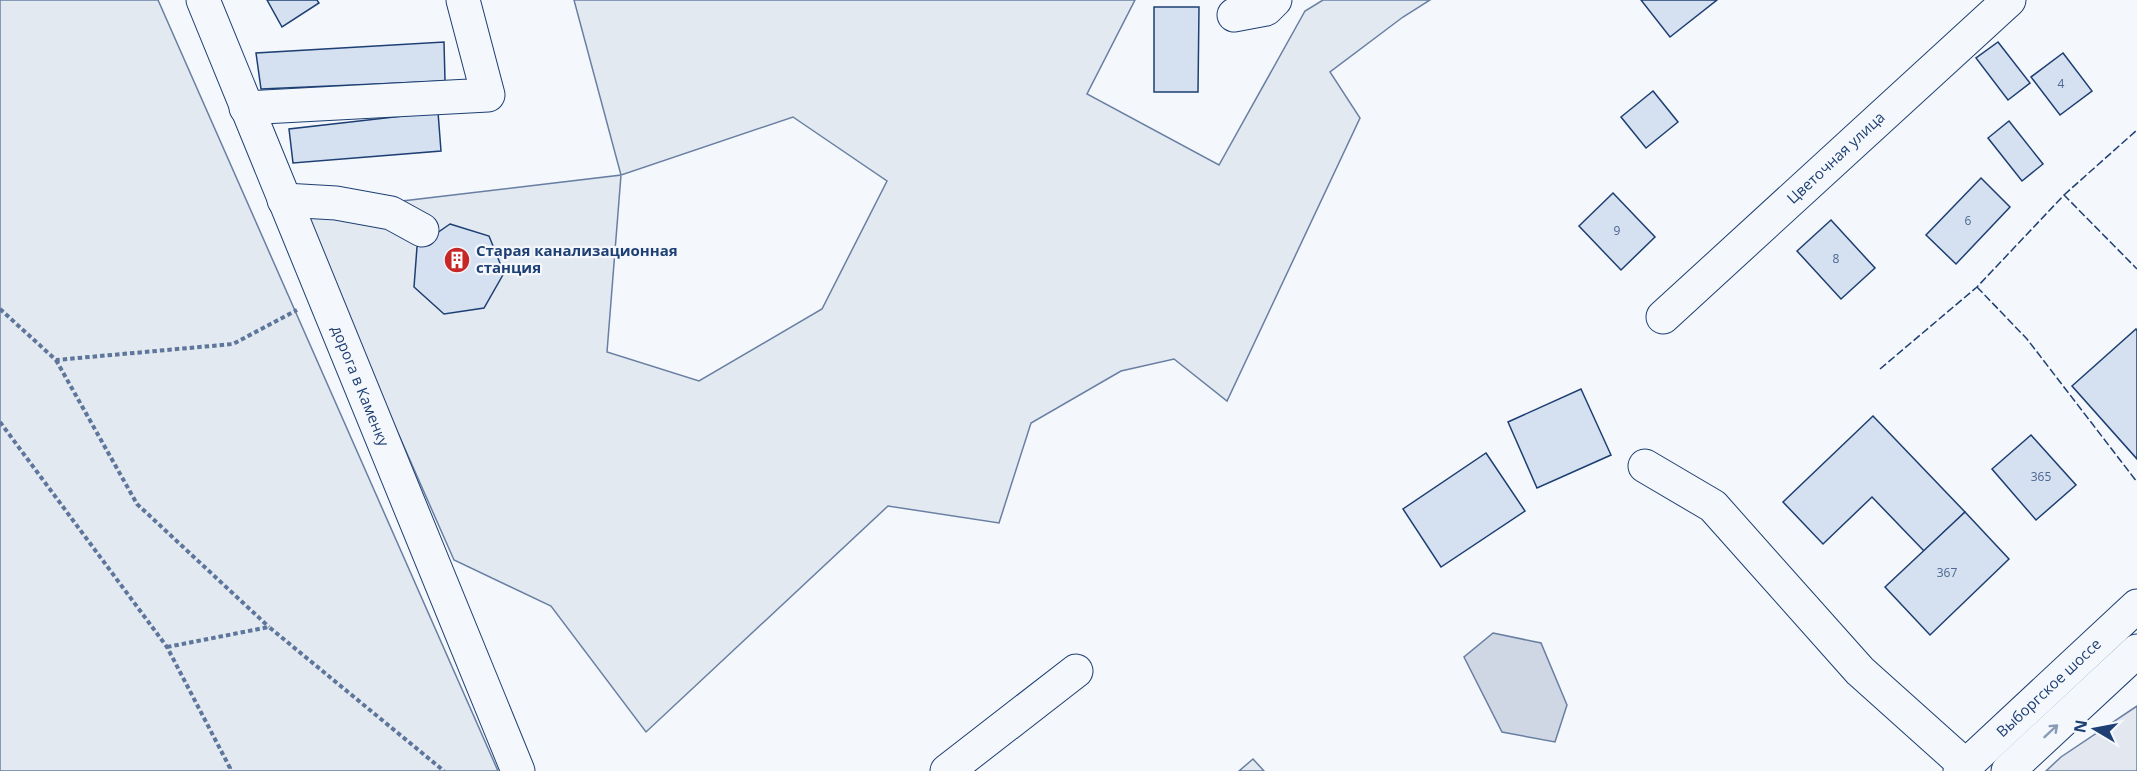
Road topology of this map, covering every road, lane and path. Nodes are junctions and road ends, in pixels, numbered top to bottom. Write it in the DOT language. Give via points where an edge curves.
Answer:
graph roads {
  1 [pos="203,0"];
  2 [pos="463,0"];
  3 [pos="1275,0"];
  4 [pos="2009,0"];
  5 [pos="1234,15"];
  6 [pos="246,108"];
  7 [pos="284,200"];
  8 [pos="422,230"];
  9 [pos="323,296"];
  10 [pos="0,309"];
  11 [pos="1663,317"];
  12 [pos="56,360"];
  13 [pos="0,422"];
  14 [pos="1645,466"];
  15 [pos="2137,606"];
  16 [pos="269,627"];
  17 [pos="167,647"];
  18 [pos="2137,651"];
  19 [pos="1076,671"];
  20 [pos="1963,769"];
  21 [pos="229,771"];
  22 [pos="444,771"];
  23 [pos="518,771"];
  24 [pos="947,771"];
  25 [pos="2008,771"];
  1 -- 6 [label="street, дорога в Каменку"];
  2 -- 6 [label="street" via="488,95"];
  3 -- 5 [label="street" via="1266,9"];
  4 -- 11 [label="street, Цветочная улица"];
  6 -- 7 [label="street, дорога в Каменку"];
  7 -- 8 [label="street" via="336,203 391,213"];
  7 -- 9 [label="street, дорога в Каменку"];
  9 -- 12 [label="path" via="233,344"];
  9 -- 23 [label="street, дорога в Каменку"];
  10 -- 12 [label="path"];
  12 -- 16 [label="path" via="137,504"];
  13 -- 17 [label="path"];
  14 -- 20 [label="street" via="1713,506 1860,671"];
  15 -- 20 [label="street, Выборгское шоссе"];
  16 -- 17 [label="path"];
  16 -- 22 [label="path"];
  17 -- 21 [label="path"];
  25 -- 18 [label="street, one-way"];
  19 -- 24 [label="street"];
}
